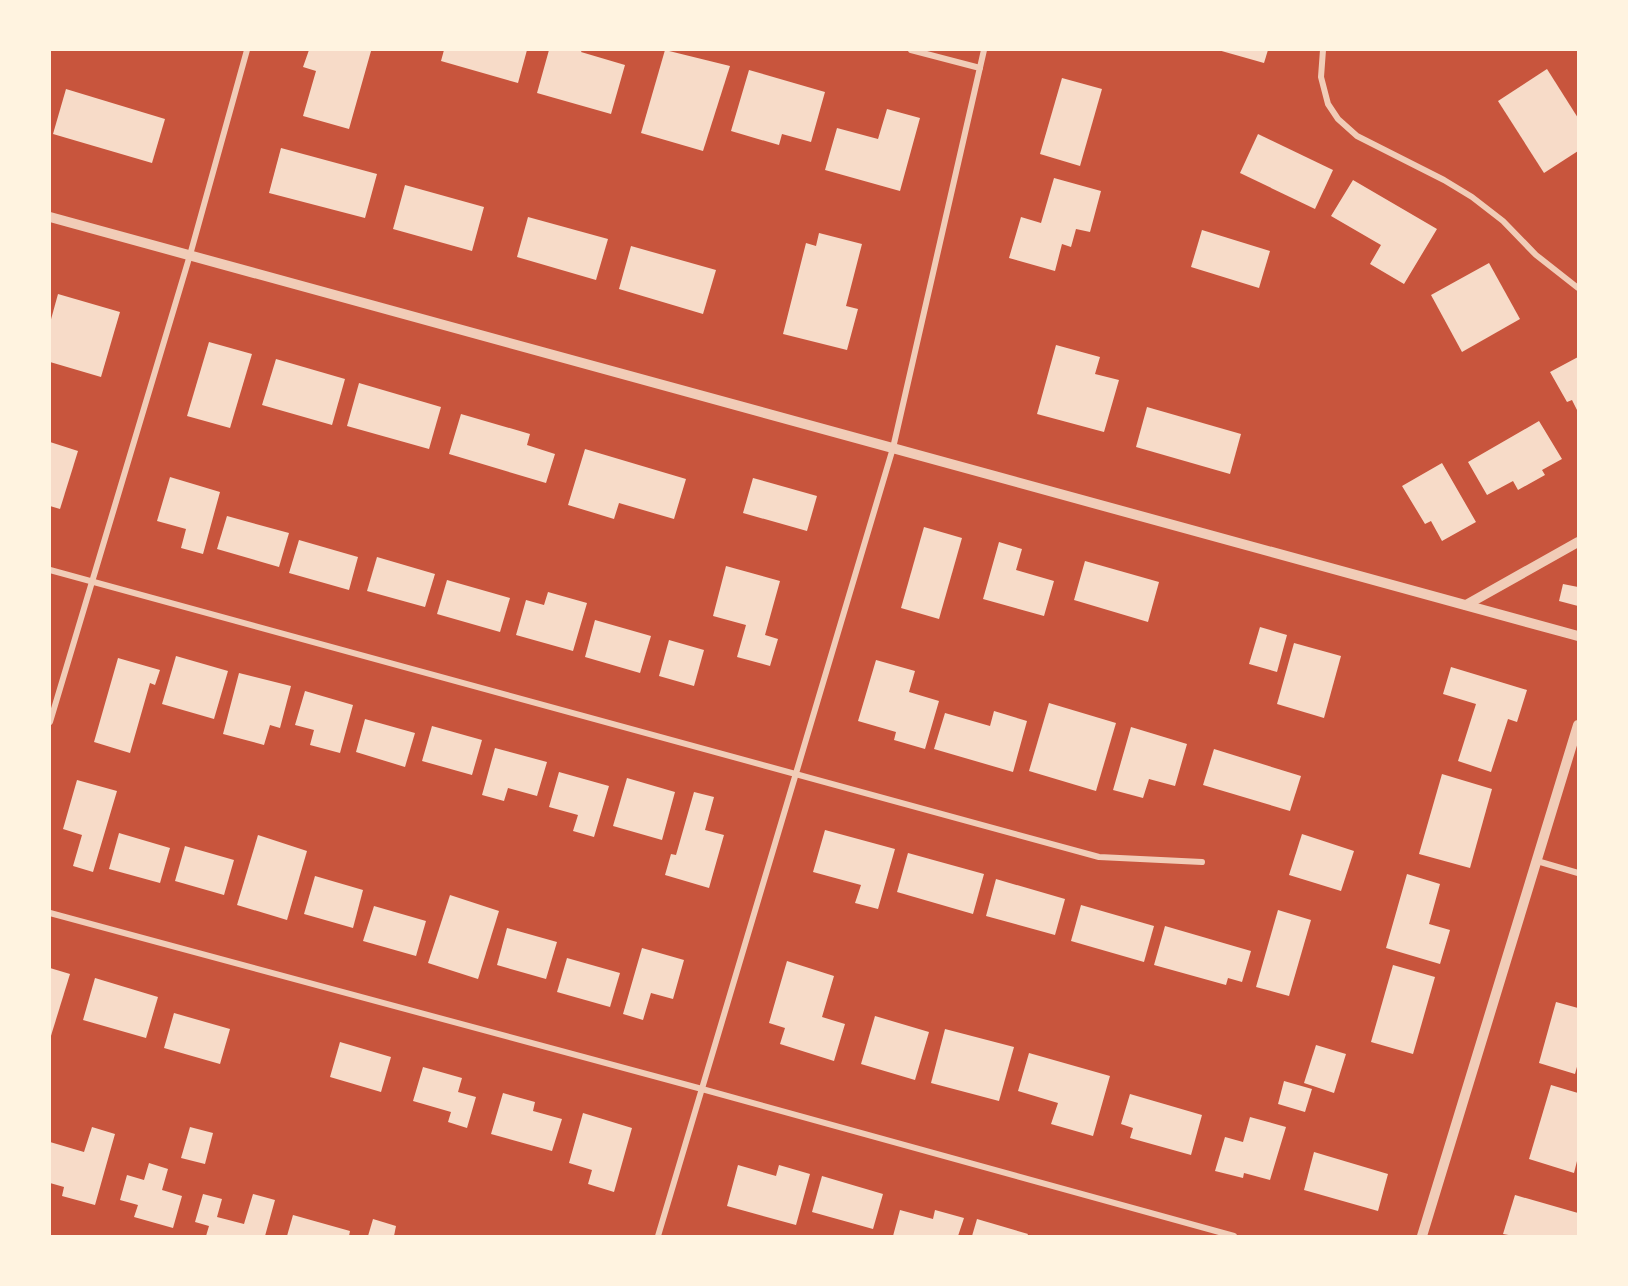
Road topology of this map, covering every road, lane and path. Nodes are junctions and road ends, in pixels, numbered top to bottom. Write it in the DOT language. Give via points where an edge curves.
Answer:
graph roads {
  1 [pos="247,50"];
  2 [pos="911,50"];
  3 [pos="984,50"];
  4 [pos="1323,50"];
  5 [pos="980,68"];
  6 [pos="50,217"];
  7 [pos="190,255"];
  8 [pos="1578,288"];
  9 [pos="893,448"];
  10 [pos="1578,542"];
  11 [pos="50,570"];
  12 [pos="92,581"];
  13 [pos="1466,605"];
  14 [pos="1578,636"];
  15 [pos="50,722"];
  16 [pos="1578,725"];
  17 [pos="796,775"];
  18 [pos="1537,861"];
  19 [pos="1202,862"];
  20 [pos="1578,873"];
  21 [pos="50,913"];
  22 [pos="702,1089"];
  23 [pos="658,1236"];
  24 [pos="1234,1236"];
  25 [pos="1422,1236"];
  1 -- 7 [label="street"];
  2 -- 5 [label="street"];
  3 -- 5 [label="street"];
  4 -- 8 [label="street" via="1321,77 1328,104 1338,119 1357,136 1472,197"];
  5 -- 9 [label="street"];
  6 -- 7 [label="street"];
  7 -- 9 [label="street"];
  7 -- 12 [label="street"];
  9 -- 13 [label="street"];
  9 -- 17 [label="street"];
  10 -- 13 [label="street"];
  11 -- 12 [label="street"];
  12 -- 15 [label="street"];
  12 -- 17 [label="street"];
  13 -- 14 [label="street"];
  16 -- 18 [label="street"];
  17 -- 19 [label="street" via="1099,857"];
  17 -- 22 [label="street"];
  18 -- 20 [label="street"];
  18 -- 25 [label="street"];
  21 -- 22 [label="street"];
  22 -- 23 [label="street"];
  22 -- 24 [label="street"];
}
